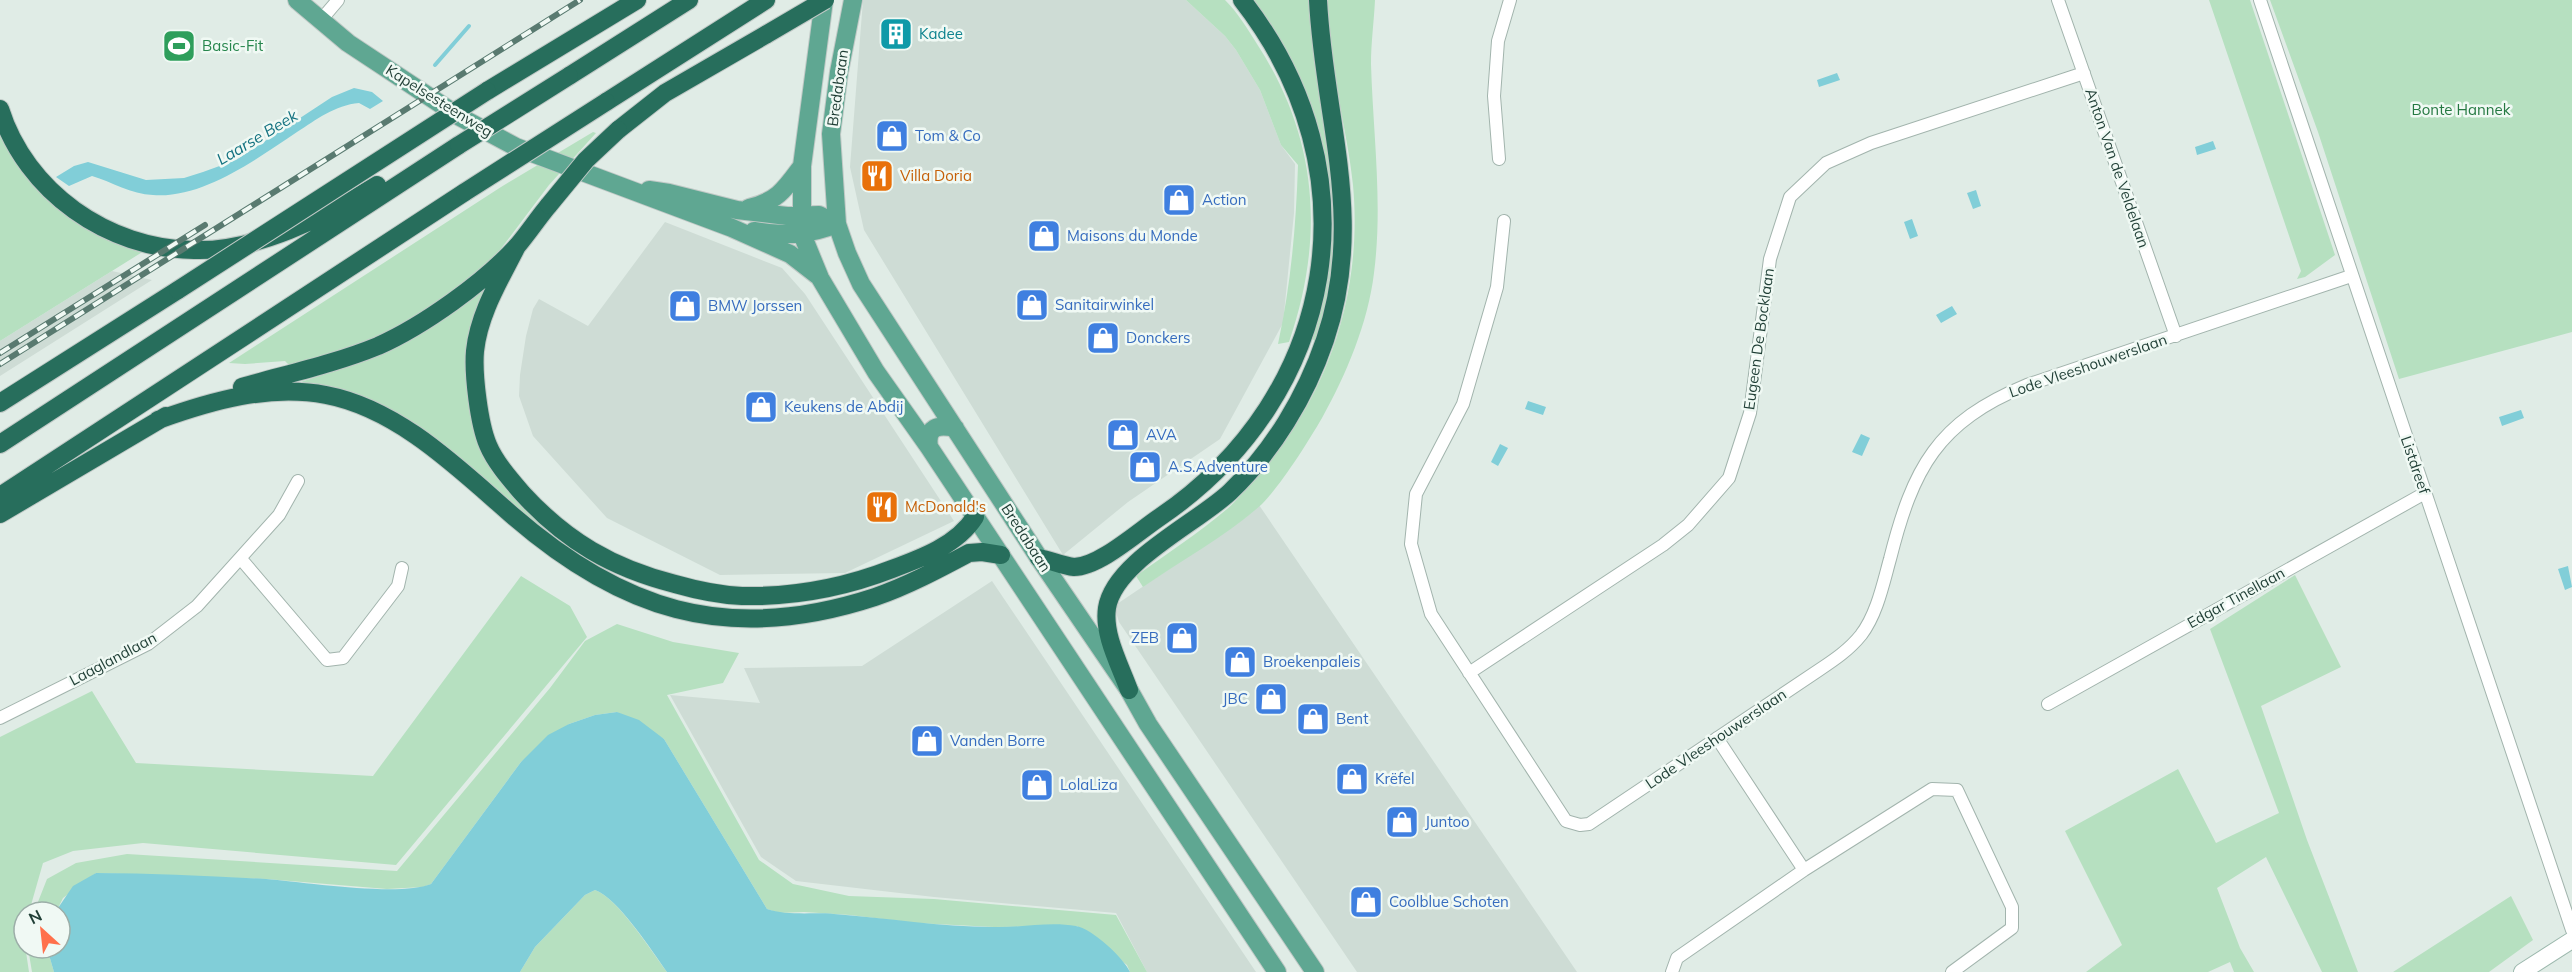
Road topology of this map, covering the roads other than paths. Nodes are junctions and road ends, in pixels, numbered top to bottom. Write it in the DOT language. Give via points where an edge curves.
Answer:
graph roads {
  1 [pos="297,0"];
  2 [pos="338,0"];
  3 [pos="637,0"];
  4 [pos="689,0"];
  5 [pos="766,0"];
  6 [pos="825,0"];
  7 [pos="853,0"];
  8 [pos="1242,0"];
  9 [pos="1318,0"];
  10 [pos="1510,0"];
  11 [pos="2058,0"];
  12 [pos="2259,0"];
  13 [pos="321,20"];
  14 [pos="2084,73"];
  15 [pos="0,109"];
  16 [pos="459,146"];
  17 [pos="1499,159"];
  18 [pos="802,166"];
  19 [pos="630,188"];
  20 [pos="737,210"];
  21 [pos="801,215"];
  22 [pos="1504,221"];
  23 [pos="837,224"];
  24 [pos="732,228"];
  25 [pos="802,234"];
  26 [pos="517,246"];
  27 [pos="2351,276"];
  28 [pos="820,278"];
  29 [pos="2176,336"];
  30 [pos="0,404"];
  31 [pos="158,420"];
  32 [pos="955,428"];
  33 [pos="0,444"];
  34 [pos="929,447"];
  35 [pos="298,481"];
  36 [pos="2425,493"];
  37 [pos="0,496"];
  38 [pos="0,514"];
  39 [pos="975,517"];
  40 [pos="1001,555"];
  41 [pos="1039,558"];
  42 [pos="241,559"];
  43 [pos="402,568"];
  44 [pos="1469,673"];
  45 [pos="1129,690"];
  46 [pos="2048,704"];
  47 [pos="0,718"];
  48 [pos="1717,738"];
  49 [pos="1804,870"];
  50 [pos="2572,930"];
  51 [pos="2572,940"];
  52 [pos="1278,972"];
  53 [pos="1315,972"];
  54 [pos="1672,972"];
  55 [pos="1952,972"];
  56 [pos="2522,972"];
  1 -- 13 [label="main road, Kapelsesteenweg"];
  2 -- 13 [label="street"];
  3 -- 30 [label="highway, bridge" via="487,91"];
  4 -- 16 [label="highway, bridge"];
  5 -- 37 [label="highway, bridge"];
  6 -- 18 [label="main road, Bredabaan"];
  6 -- 26 [label="highway, bridge" via="665,93 618,130 586,160"];
  7 -- 23 [label="main road, Bredabaan" via="838,72 831,134"];
  8 -- 41 [label="highway" via="1262,25 1290,75 1319,167 1323,225 1319,274 1308,324 1272,403 1247,437 1201,485 1094,562 1074,567"];
  9 -- 45 [label="highway" via="1320,47 1338,143 1344,212 1342,273 1326,338 1302,395 1267,450 1230,492 1135,563 1113,589 1107,607 1109,635"];
  10 -- 17 [label="street" via="1497,52 1494,96"];
  11 -- 14 [label="street, Anton Van de Veldelaan"];
  12 -- 27 [label="street, Listdreef"];
  13 -- 19 [label="main road, Kapelsesteenweg" via="348,43 460,117 516,147"];
  14 -- 29 [label="street, Anton Van de Veldelaan"];
  14 -- 44 [label="street, Eugeen De Bocklaan" via="1870,143 1826,163 1790,196 1770,259 1750,413 1729,478 1688,525 1663,545"];
  15 -- 16 [label="highway" via="17,148 42,182 63,202 125,238 195,250 242,244 290,230"];
  16 -- 33 [label="highway"];
  18 -- 20 [label="main road" via="780,195 764,204"];
  18 -- 21 [label="main road, Bredabaan"];
  19 -- 20 [label="main road, Kapelsesteenweg"];
  19 -- 24 [label="main road, Kapelsesteenweg"];
  20 -- 21 [label="main road, Kapelsesteenweg"];
  21 -- 23 [label="main road, Kapelsesteenweg" via="819,215"];
  21 -- 25 [label="main road, Bredabaan"];
  22 -- 44 [label="street, Lode Vleeshouwerslaan" via="1497,287 1463,404 1416,494 1411,544 1431,614"];
  23 -- 25 [label="main road, Kapelsesteenweg"];
  23 -- 32 [label="main road, Bredabaan" via="861,284"];
  24 -- 25 [label="main road, Kapelsesteenweg" via="776,236"];
  24 -- 28 [label="main road, Kapelsesteenweg" via="790,254"];
  25 -- 28 [label="main road, Bredabaan"];
  26 -- 31 [label="highway" via="445,308 378,346 218,394"];
  26 -- 39 [label="highway" via="491,295 475,351 478,402 488,445 508,477 544,516 585,548 621,568 699,590 739,596 788,595 843,586 911,562 956,538"];
  27 -- 29 [label="street, Lode Vleeshouwerslaan"];
  27 -- 36 [label="street, Listdreef"];
  28 -- 34 [label="main road, Bredabaan" via="876,372"];
  29 -- 48 [label="street, Lode Vleeshouwerslaan" via="2002,395 1944,436 1919,472 1899,523 1875,608 1862,634 1844,653"];
  31 -- 38 [label="highway"];
  31 -- 40 [label="highway" via="219,401 263,393 308,392 352,402 410,432 574,564 638,597 685,613 732,620 781,618 875,597 969,553"];
  32 -- 34 [label="main road" via="935,427 928,438"];
  32 -- 41 [label="main road, Bredabaan"];
  34 -- 39 [label="main road, Bredabaan"];
  35 -- 42 [label="street, Laaglandlaan" via="279,516"];
  36 -- 46 [label="street, Edgar Tinellaan"];
  36 -- 50 [label="street, Listdreef"];
  39 -- 40 [label="main road, Bredabaan"];
  40 -- 52 [label="main road, Bredabaan"];
  41 -- 45 [label="main road, Bredabaan"];
  42 -- 43 [label="street" via="327,660 343,658 398,585"];
  42 -- 47 [label="street, Laaglandlaan" via="197,606 148,644"];
  44 -- 48 [label="street, Lode Vleeshouwerslaan" via="1566,820 1580,825 1589,824"];
  45 -- 53 [label="main road, Bredabaan"];
  48 -- 49 [label="street"];
  49 -- 54 [label="street" via="1677,958"];
  49 -- 55 [label="street" via="1932,789 1957,790 2012,907 2012,928"];
  51 -- 56 [label="street"];
}
